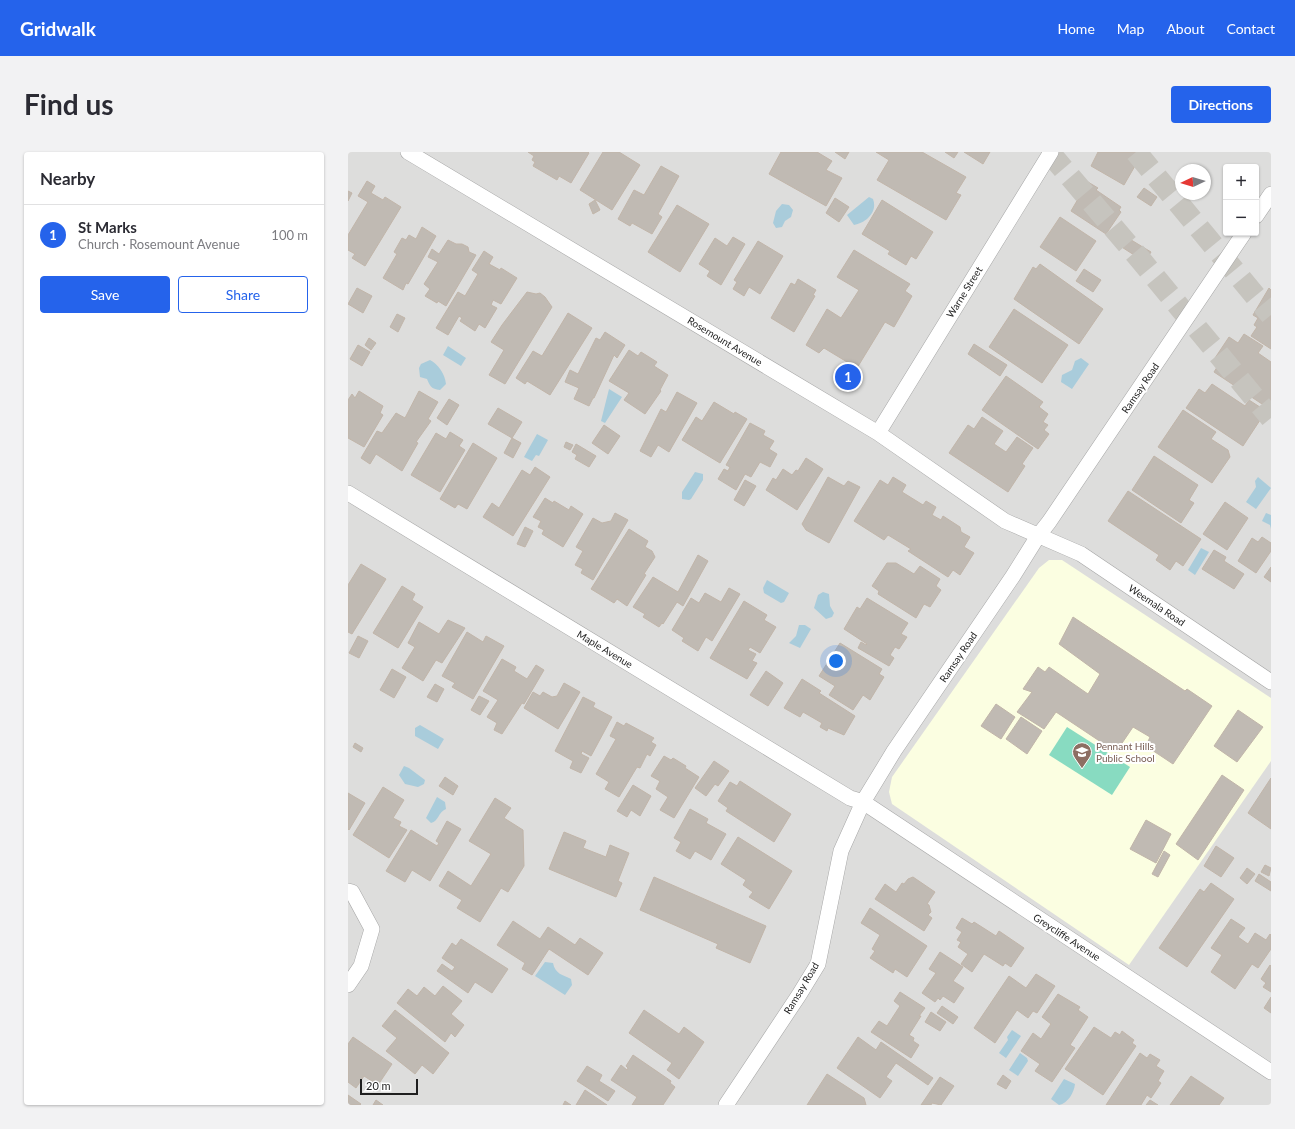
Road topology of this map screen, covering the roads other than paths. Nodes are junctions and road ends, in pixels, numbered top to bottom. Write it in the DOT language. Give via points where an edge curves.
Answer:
graph roads {
  1 [pos="408,152"];
  2 [pos="1051,152"];
  3 [pos="1271,194"];
  4 [pos="1259,212"];
  5 [pos="1242,236"];
  6 [pos="878,433"];
  7 [pos="348,493"];
  8 [pos="1038,536"];
  9 [pos="1271,682"];
  10 [pos="863,802"];
  11 [pos="348,891"];
  12 [pos="348,986"];
  13 [pos="1271,1072"];
  14 [pos="732,1103"];
  1 -- 6 [label="street, Rosemount Avenue"];
  2 -- 6 [label="street, Warne Street"];
  3 -- 4 [label="street"];
  5 -- 8 [label="street, Ramsay Road"];
  6 -- 8 [label="street, Rosemount Avenue" via="1005,522"];
  7 -- 10 [label="street, Maple Avenue" via="850,798"];
  8 -- 9 [label="street, Weemala Road" via="1082,554"];
  8 -- 10 [label="street, Ramsay Road" via="894,751"];
  10 -- 13 [label="street, Greycliffe Avenue"];
  10 -- 14 [label="street, Ramsay Road" via="841,851 818,964"];
  11 -- 12 [label="street" via="352,892 372,929 361,966"];
}
